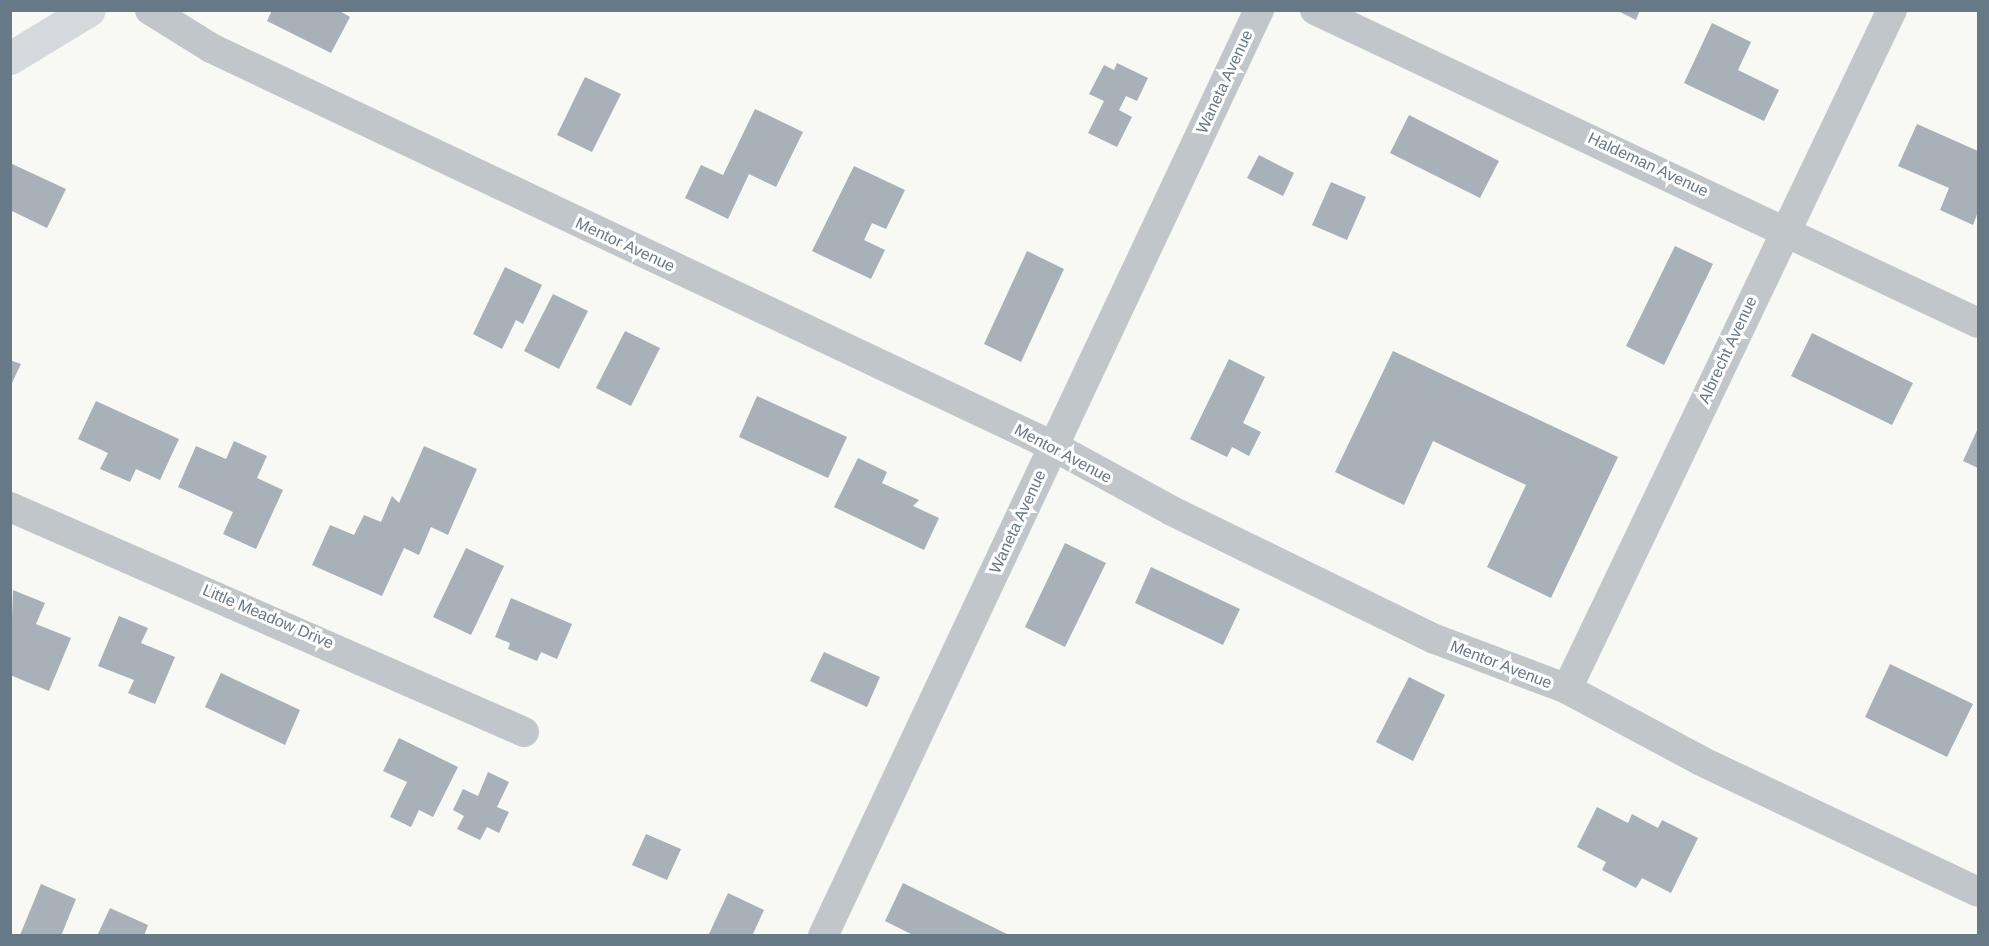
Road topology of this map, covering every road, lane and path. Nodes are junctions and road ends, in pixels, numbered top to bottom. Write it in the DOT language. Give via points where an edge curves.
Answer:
graph roads {
  1 [pos="89,10"];
  2 [pos="150,10"];
  3 [pos="1259,10"];
  4 [pos="1315,10"];
  5 [pos="1892,10"];
  6 [pos="10,58"];
  7 [pos="1785,228"];
  8 [pos="1978,323"];
  9 [pos="1053,446"];
  10 [pos="10,507"];
  11 [pos="1567,690"];
  12 [pos="524,732"];
  13 [pos="1978,892"];
  14 [pos="823,936"];
  1 -- 6 [label="main road"];
  2 -- 9 [label="street, Mentor Avenue" via="221,53"];
  3 -- 9 [label="street, Waneta Avenue"];
  4 -- 7 [label="street, Haldeman Avenue"];
  5 -- 7 [label="street, Albrecht Avenue"];
  7 -- 8 [label="street, Haldeman Avenue"];
  7 -- 11 [label="street, Albrecht Avenue"];
  9 -- 11 [label="street, Mentor Avenue" via="1172,511 1435,639"];
  9 -- 14 [label="street, Waneta Avenue"];
  10 -- 12 [label="street, Little Meadow Drive"];
  11 -- 13 [label="street, Mentor Avenue" via="1701,761"];
}
